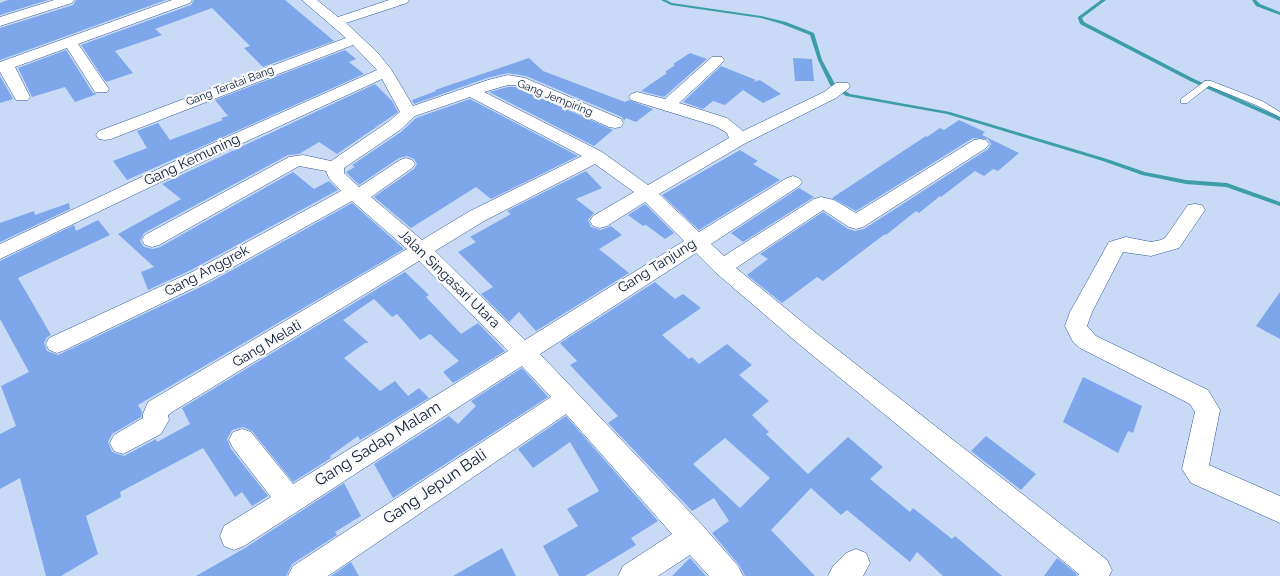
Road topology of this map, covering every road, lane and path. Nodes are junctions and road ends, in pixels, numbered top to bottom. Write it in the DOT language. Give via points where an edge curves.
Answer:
graph roads {
  1 [pos="67,0"];
  2 [pos="185,0"];
  3 [pos="308,0"];
  4 [pos="402,0"];
  5 [pos="0,22"];
  6 [pos="336,22"];
  7 [pos="355,39"];
  8 [pos="70,42"];
  9 [pos="717,60"];
  10 [pos="3,66"];
  11 [pos="386,72"];
  12 [pos="101,89"];
  13 [pos="836,90"];
  14 [pos="471,91"];
  15 [pos="22,97"];
  16 [pos="638,97"];
  17 [pos="1184,101"];
  18 [pos="668,105"];
  19 [pos="409,113"];
  20 [pos="1280,115"];
  21 [pos="615,123"];
  22 [pos="105,135"];
  23 [pos="738,140"];
  24 [pos="980,144"];
  25 [pos="596,156"];
  26 [pos="406,164"];
  27 [pos="335,167"];
  28 [pos="793,182"];
  29 [pos="647,193"];
  30 [pos="356,194"];
  31 [pos="1195,210"];
  32 [pos="600,221"];
  33 [pos="152,240"];
  34 [pos="696,241"];
  35 [pos="420,249"];
  36 [pos="0,252"];
  37 [pos="722,267"];
  38 [pos="57,344"];
  39 [pos="522,352"];
  40 [pos="568,399"];
  41 [pos="242,440"];
  42 [pos="122,443"];
  43 [pos="289,500"];
  44 [pos="1280,510"];
  45 [pos="234,536"];
  46 [pos="693,536"];
  47 [pos="303,576"];
  48 [pos="632,576"];
  49 [pos="728,576"];
  50 [pos="1093,576"];
  1 -- 5 [label="street"];
  2 -- 8 [label="street"];
  3 -- 6 [label="street"];
  4 -- 6 [label="street"];
  6 -- 7 [label="street"];
  7 -- 11 [label="street"];
  7 -- 22 [label="street, Gang Teratai Bang"];
  8 -- 10 [label="street"];
  8 -- 12 [label="street"];
  9 -- 18 [label="street"];
  10 -- 15 [label="street"];
  11 -- 19 [label="street"];
  11 -- 36 [label="street, Gang Kemuning"];
  13 -- 23 [label="street"];
  14 -- 19 [label="street, Gang Jempiring"];
  14 -- 21 [label="street, Gang Jempiring" via="504,81 519,81"];
  14 -- 25 [label="street"];
  16 -- 18 [label="street"];
  17 -- 20 [label="lane" via="1203,85 1259,103"];
  18 -- 23 [label="street" via="721,122 734,131"];
  19 -- 27 [label="street"];
  23 -- 29 [label="street"];
  24 -- 37 [label="street" via="856,222 821,203"];
  25 -- 29 [label="street"];
  25 -- 35 [label="street, Gang Melati" via="477,216"];
  26 -- 30 [label="street, Gang Anggrek"];
  27 -- 30 [label="street, Jalan Singasari Utara" via="335,174"];
  27 -- 33 [label="street" via="303,160 295,162"];
  28 -- 34 [label="street, Gang Tanjung"];
  29 -- 32 [label="street"];
  29 -- 34 [label="street"];
  30 -- 35 [label="street, Jalan Singasari Utara"];
  30 -- 38 [label="street, Gang Anggrek" via="193,280"];
  31 -- 44 [label="street" via="1172,243 1166,246 1151,249 1126,244 1116,248 1080,312 1076,326 1088,342 1199,397 1208,410 1195,469"];
  34 -- 37 [label="street"];
  34 -- 39 [label="street, Gang Tanjung"];
  35 -- 39 [label="street, Jalan Singasari Utara"];
  35 -- 42 [label="street, Gang Melati" via="163,405 157,409 157,420 152,426"];
  37 -- 50 [label="street" via="1097,570"];
  39 -- 40 [label="street, Jalan Singasari Utara"];
  39 -- 43 [label="street, Gang Sadap Malam"];
  40 -- 46 [label="street, Jalan Singasari Utara"];
  40 -- 47 [label="street, Gang Jepun Bali"];
  41 -- 43 [label="street"];
  43 -- 45 [label="street, Gang Sadap Malam"];
  46 -- 48 [label="street"];
  46 -- 49 [label="street, Jalan Singasari Utara"];
}
